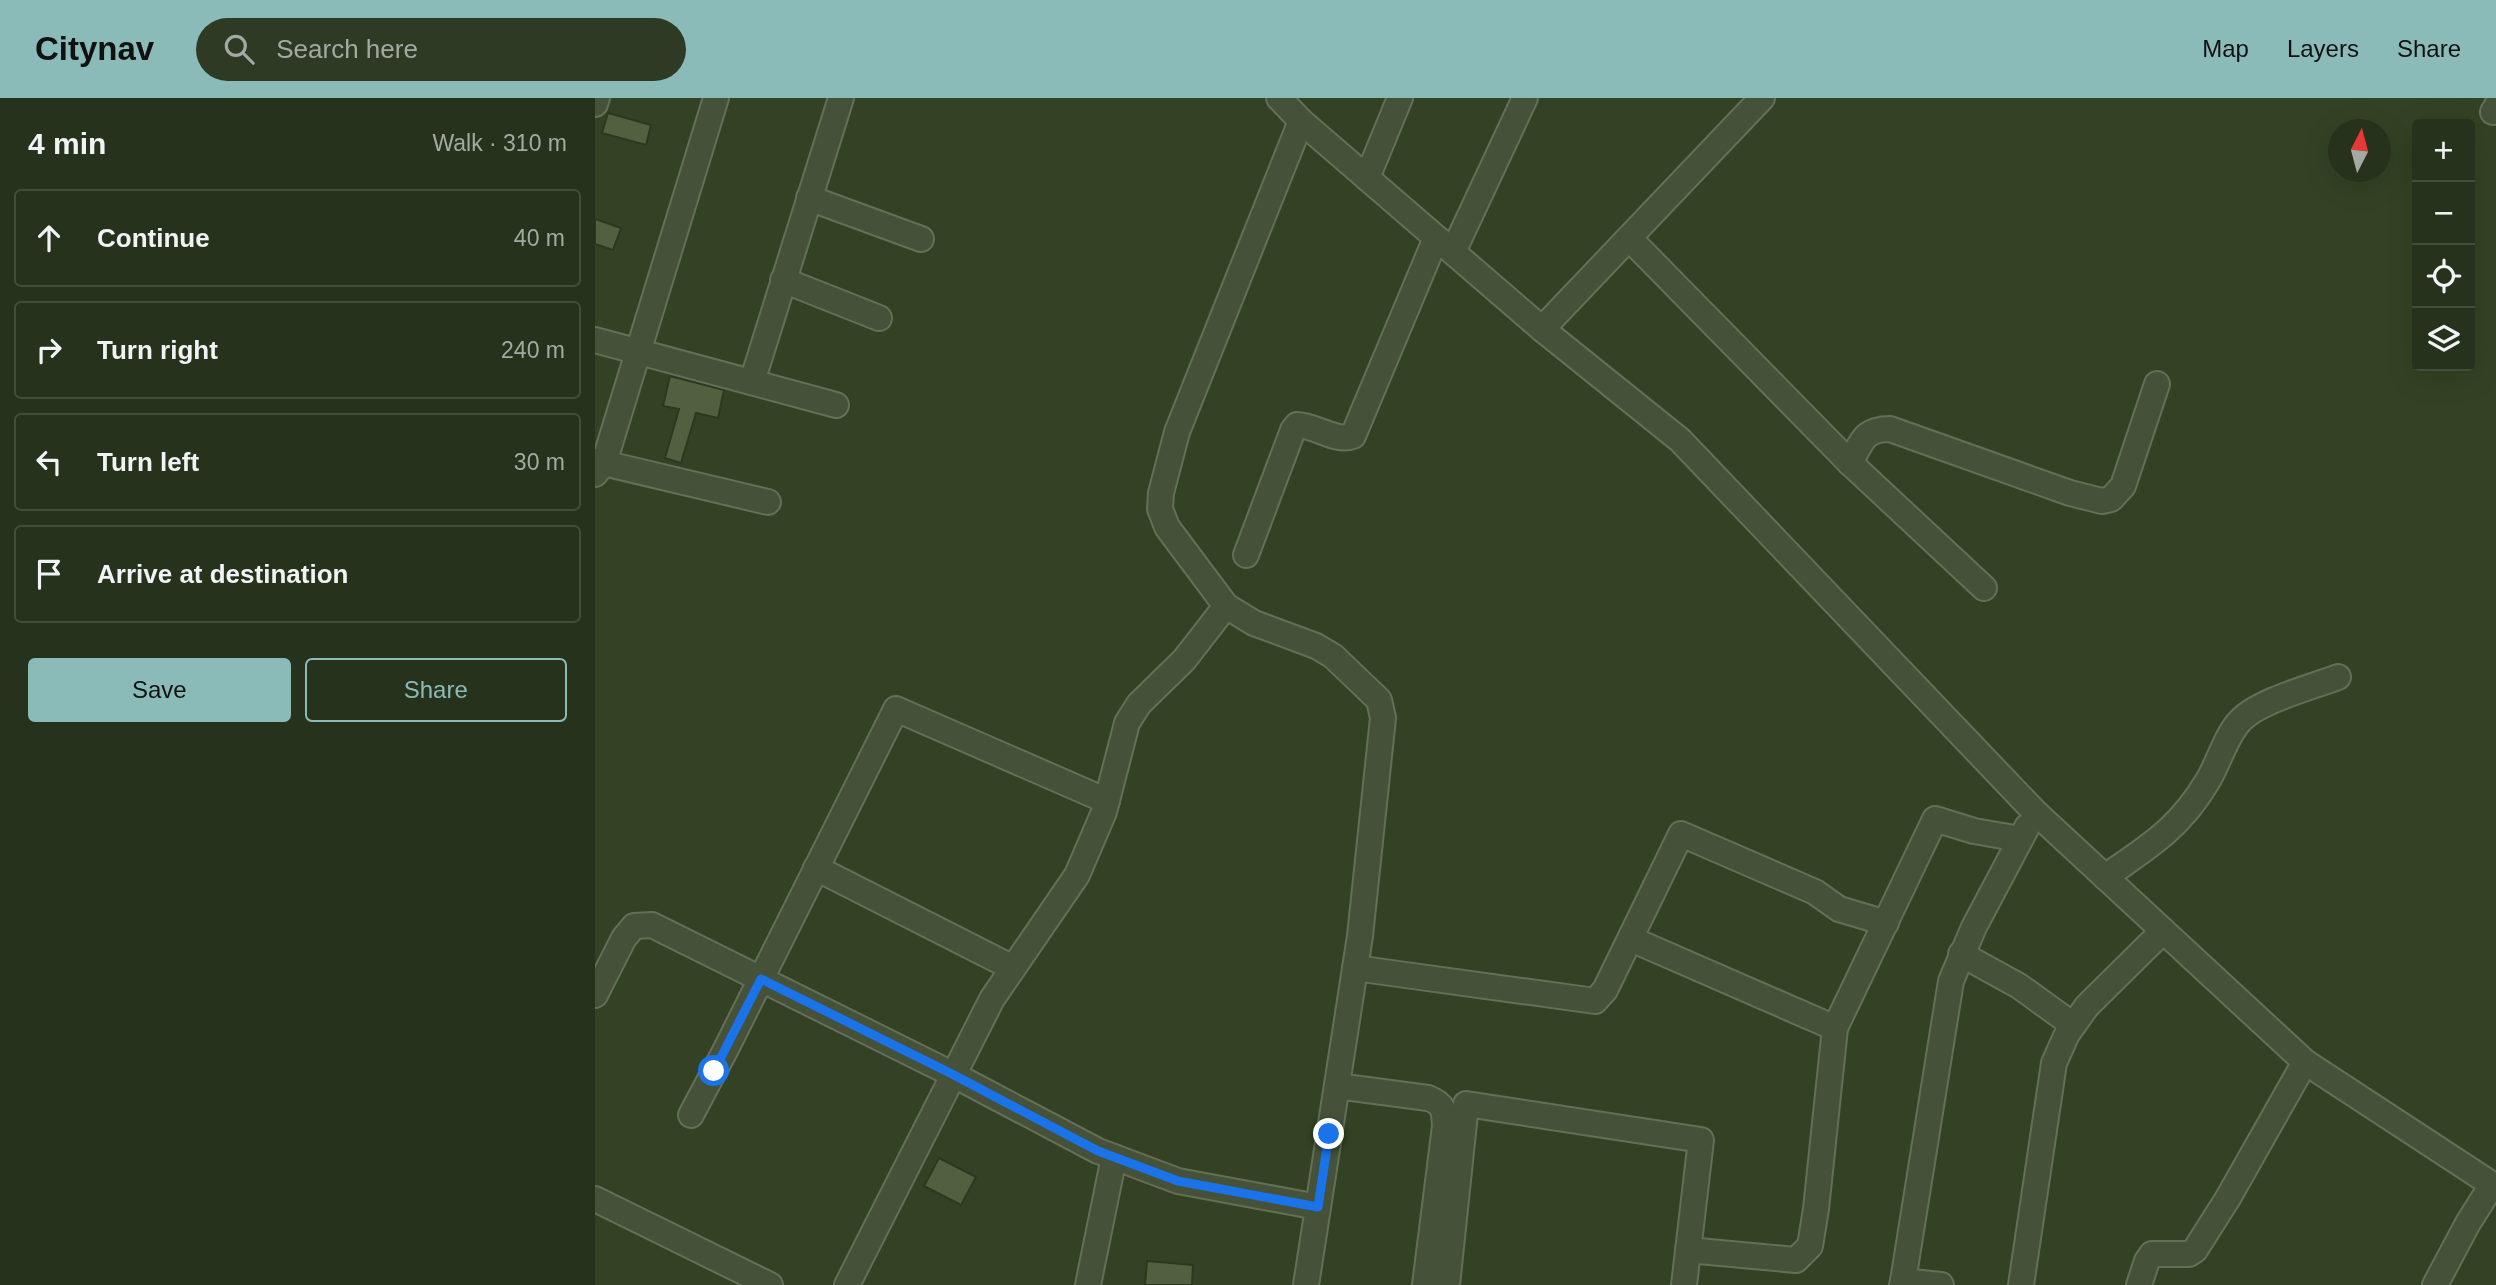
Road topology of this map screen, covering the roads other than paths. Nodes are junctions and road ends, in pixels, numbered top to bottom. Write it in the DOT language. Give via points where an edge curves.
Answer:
graph roads {
  1 [pos="597,98"];
  2 [pos="716,98"];
  3 [pos="841,98"];
  4 [pos="1279,98"];
  5 [pos="1400,98"];
  6 [pos="1525,98"];
  7 [pos="1762,98"];
  8 [pos="595,104"];
  9 [pos="1301,121"];
  10 [pos="1367,178"];
  11 [pos="809,198"];
  12 [pos="1629,238"];
  13 [pos="921,239"];
  14 [pos="1444,245"];
  15 [pos="783,281"];
  16 [pos="879,318"];
  17 [pos="1542,329"];
  18 [pos="595,340"];
  19 [pos="638,352"];
  20 [pos="751,382"];
  21 [pos="2157,384"];
  22 [pos="836,405"];
  23 [pos="1850,463"];
  24 [pos="598,466"];
  25 [pos="768,502"];
  26 [pos="1246,555"];
  27 [pos="1984,588"];
  28 [pos="1226,606"];
  29 [pos="2338,677"];
  30 [pos="1107,800"];
  31 [pos="2035,812"];
  32 [pos="2020,839"];
  33 [pos="816,868"];
  34 [pos="2105,877"];
  35 [pos="1886,923"];
  36 [pos="2163,930"];
  37 [pos="1631,939"];
  38 [pos="1961,954"];
  39 [pos="1013,968"];
  40 [pos="1355,968"];
  41 [pos="761,979"];
  42 [pos="595,995"];
  43 [pos="2073,1026"];
  44 [pos="1835,1028"];
  45 [pos="2305,1062"];
  46 [pos="952,1074"];
  47 [pos="1337,1086"];
  48 [pos="691,1115"];
  49 [pos="1114,1157"];
  50 [pos="2494,1186"];
  51 [pos="595,1199"];
  52 [pos="1318,1207"];
  53 [pos="1688,1251"];
  54 [pos="1903,1283"];
  55 [pos="769,1285"];
  56 [pos="847,1285"];
  57 [pos="1088,1285"];
  58 [pos="1306,1285"];
  59 [pos="1425,1285"];
  60 [pos="1447,1285"];
  61 [pos="1684,1285"];
  62 [pos="1941,1285"];
  63 [pos="2021,1285"];
  64 [pos="2139,1285"];
  65 [pos="2435,1285"];
  1 -- 8 [label="street"];
  2 -- 19 [label="street"];
  3 -- 11 [label="street"];
  4 -- 9 [label="street"];
  5 -- 10 [label="street"];
  6 -- 14 [label="street"];
  7 -- 12 [label="street"];
  9 -- 10 [label="street"];
  9 -- 28 [label="street" via="1177,432 1161,493 1160,509 1167,527"];
  10 -- 14 [label="street"];
  11 -- 13 [label="street"];
  11 -- 15 [label="street"];
  12 -- 17 [label="street"];
  12 -- 23 [label="street"];
  14 -- 17 [label="street"];
  14 -- 26 [label="street" via="1353,436 1345,439 1305,425 1293,430"];
  15 -- 16 [label="street"];
  15 -- 20 [label="street"];
  17 -- 31 [label="street" via="1680,440"];
  18 -- 19 [label="street"];
  19 -- 20 [label="street"];
  19 -- 24 [label="street"];
  20 -- 22 [label="street"];
  21 -- 23 [label="street" via="2123,486 2111,499 2070,493 1890,429 1867,434"];
  23 -- 27 [label="street"];
  24 -- 25 [label="street"];
  28 -- 30 [label="street" via="1184,660 1139,704 1128,723"];
  28 -- 40 [label="street" via="1254,623 1333,656 1379,700 1383,718"];
  29 -- 34 [label="street" via="2255,709 2239,722 2185,815"];
  30 -- 33 [label="street" via="896,709"];
  30 -- 39 [label="street" via="1077,875"];
  31 -- 32 [label="street"];
  31 -- 34 [label="street"];
  32 -- 35 [label="street" via="1934,820"];
  32 -- 38 [label="street"];
  33 -- 39 [label="street"];
  33 -- 41 [label="street"];
  34 -- 36 [label="street"];
  35 -- 37 [label="street" via="1839,909 1815,892 1681,834"];
  35 -- 44 [label="street"];
  36 -- 43 [label="street"];
  36 -- 45 [label="street"];
  37 -- 40 [label="street" via="1595,1001"];
  37 -- 44 [label="street"];
  38 -- 43 [label="street" via="2019,986"];
  38 -- 54 [label="street" via="1951,981"];
  39 -- 46 [label="street"];
  40 -- 47 [label="street"];
  41 -- 42 [label="street" via="644,924 634,926 624,938"];
  41 -- 46 [label="street"];
  41 -- 48 [label="street"];
  43 -- 63 [label="street" via="2054,1063"];
  44 -- 53 [label="street" via="1810,1247 1796,1260"];
  45 -- 50 [label="street"];
  45 -- 64 [label="street" via="2195,1250 2152,1254"];
  46 -- 49 [label="street"];
  46 -- 56 [label="street"];
  47 -- 52 [label="street"];
  47 -- 59 [label="street" via="1428,1098 1444,1108"];
  49 -- 52 [label="street" via="1178,1181"];
  49 -- 57 [label="street"];
  50 -- 65 [label="street"];
  51 -- 55 [label="street"];
  52 -- 58 [label="street"];
  53 -- 60 [label="street" via="1700,1140 1466,1104"];
  53 -- 61 [label="street"];
  54 -- 62 [label="street"];
}
